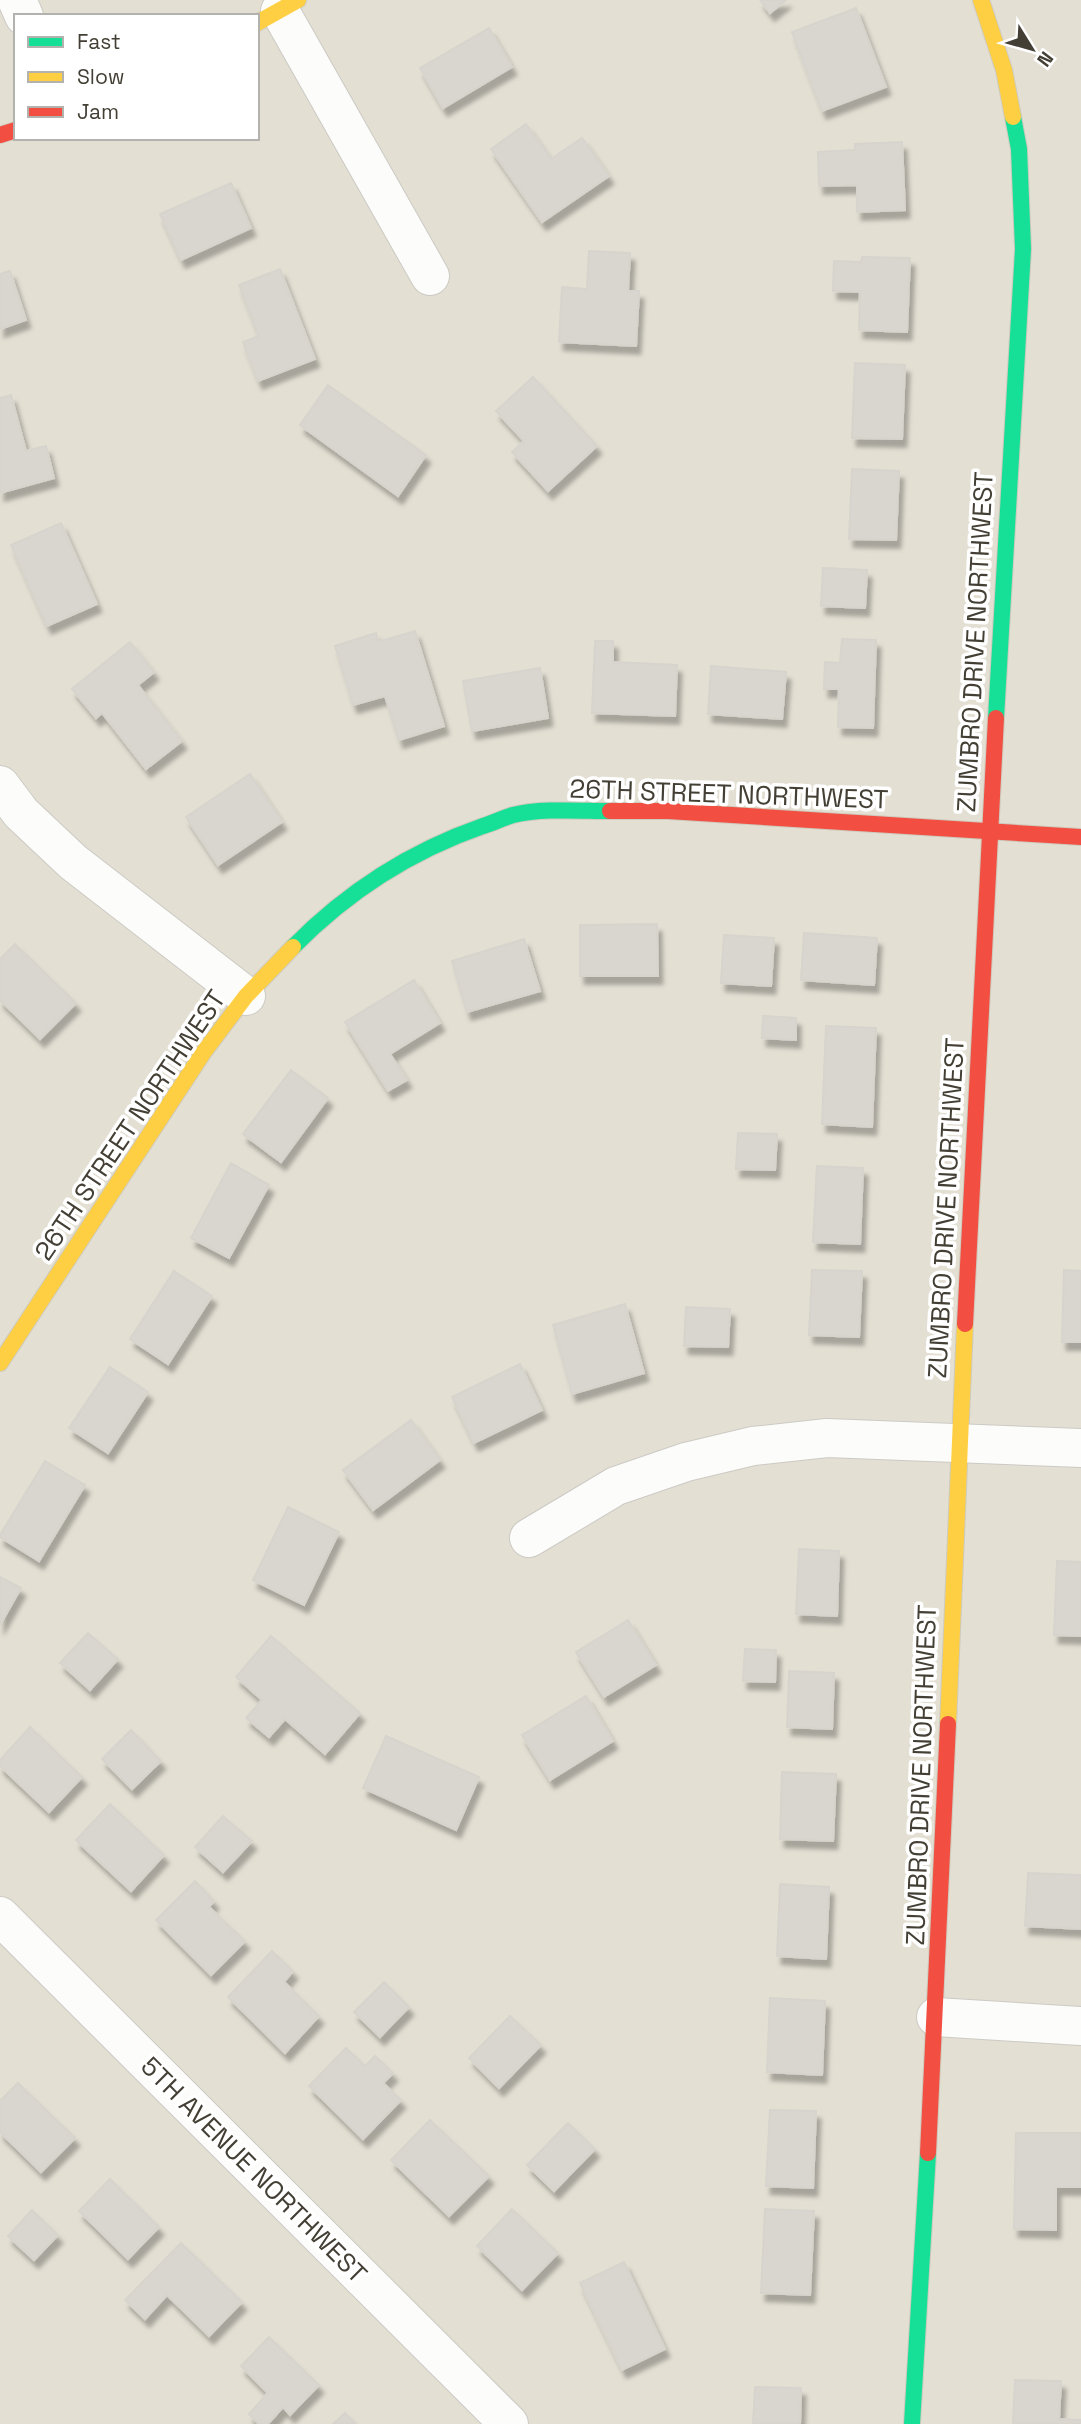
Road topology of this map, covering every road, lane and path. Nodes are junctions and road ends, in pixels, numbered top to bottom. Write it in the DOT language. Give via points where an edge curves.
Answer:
graph roads {
  1 [pos="981,0"];
  2 [pos="278,11"];
  3 [pos="430,276"];
  4 [pos="0,785"];
  5 [pos="989,830"];
  6 [pos="1081,837"];
  7 [pos="246,996"];
  8 [pos="0,1363"];
  9 [pos="959,1444"];
  10 [pos="1081,1448"];
  11 [pos="529,1538"];
  12 [pos="0,1916"];
  13 [pos="936,2018"];
  14 [pos="1081,2026"];
  15 [pos="509,2424"];
  16 [pos="912,2424"];
  1 -- 5 [label="street, ZUMBRO DRIVE NORTHWEST" via="1004,71 1019,149 1023,250"];
  2 -- 3 [label="street"];
  4 -- 7 [label="street" via="21,813 74,862"];
  5 -- 6 [label="street, 26TH STREET NORTHWEST"];
  5 -- 7 [label="street, 26TH STREET NORTHWEST" via="668,811 514,815 452,837 378,876 311,929"];
  5 -- 9 [label="street, ZUMBRO DRIVE NORTHWEST"];
  7 -- 8 [label="street, 26TH STREET NORTHWEST" via="145,1139"];
  9 -- 10 [label="street"];
  9 -- 11 [label="street" via="827,1438 753,1446 616,1486"];
  9 -- 13 [label="street, ZUMBRO DRIVE NORTHWEST"];
  12 -- 15 [label="street, 5TH AVENUE NORTHWEST"];
  13 -- 14 [label="street"];
  13 -- 16 [label="street, ZUMBRO DRIVE NORTHWEST"];
}
